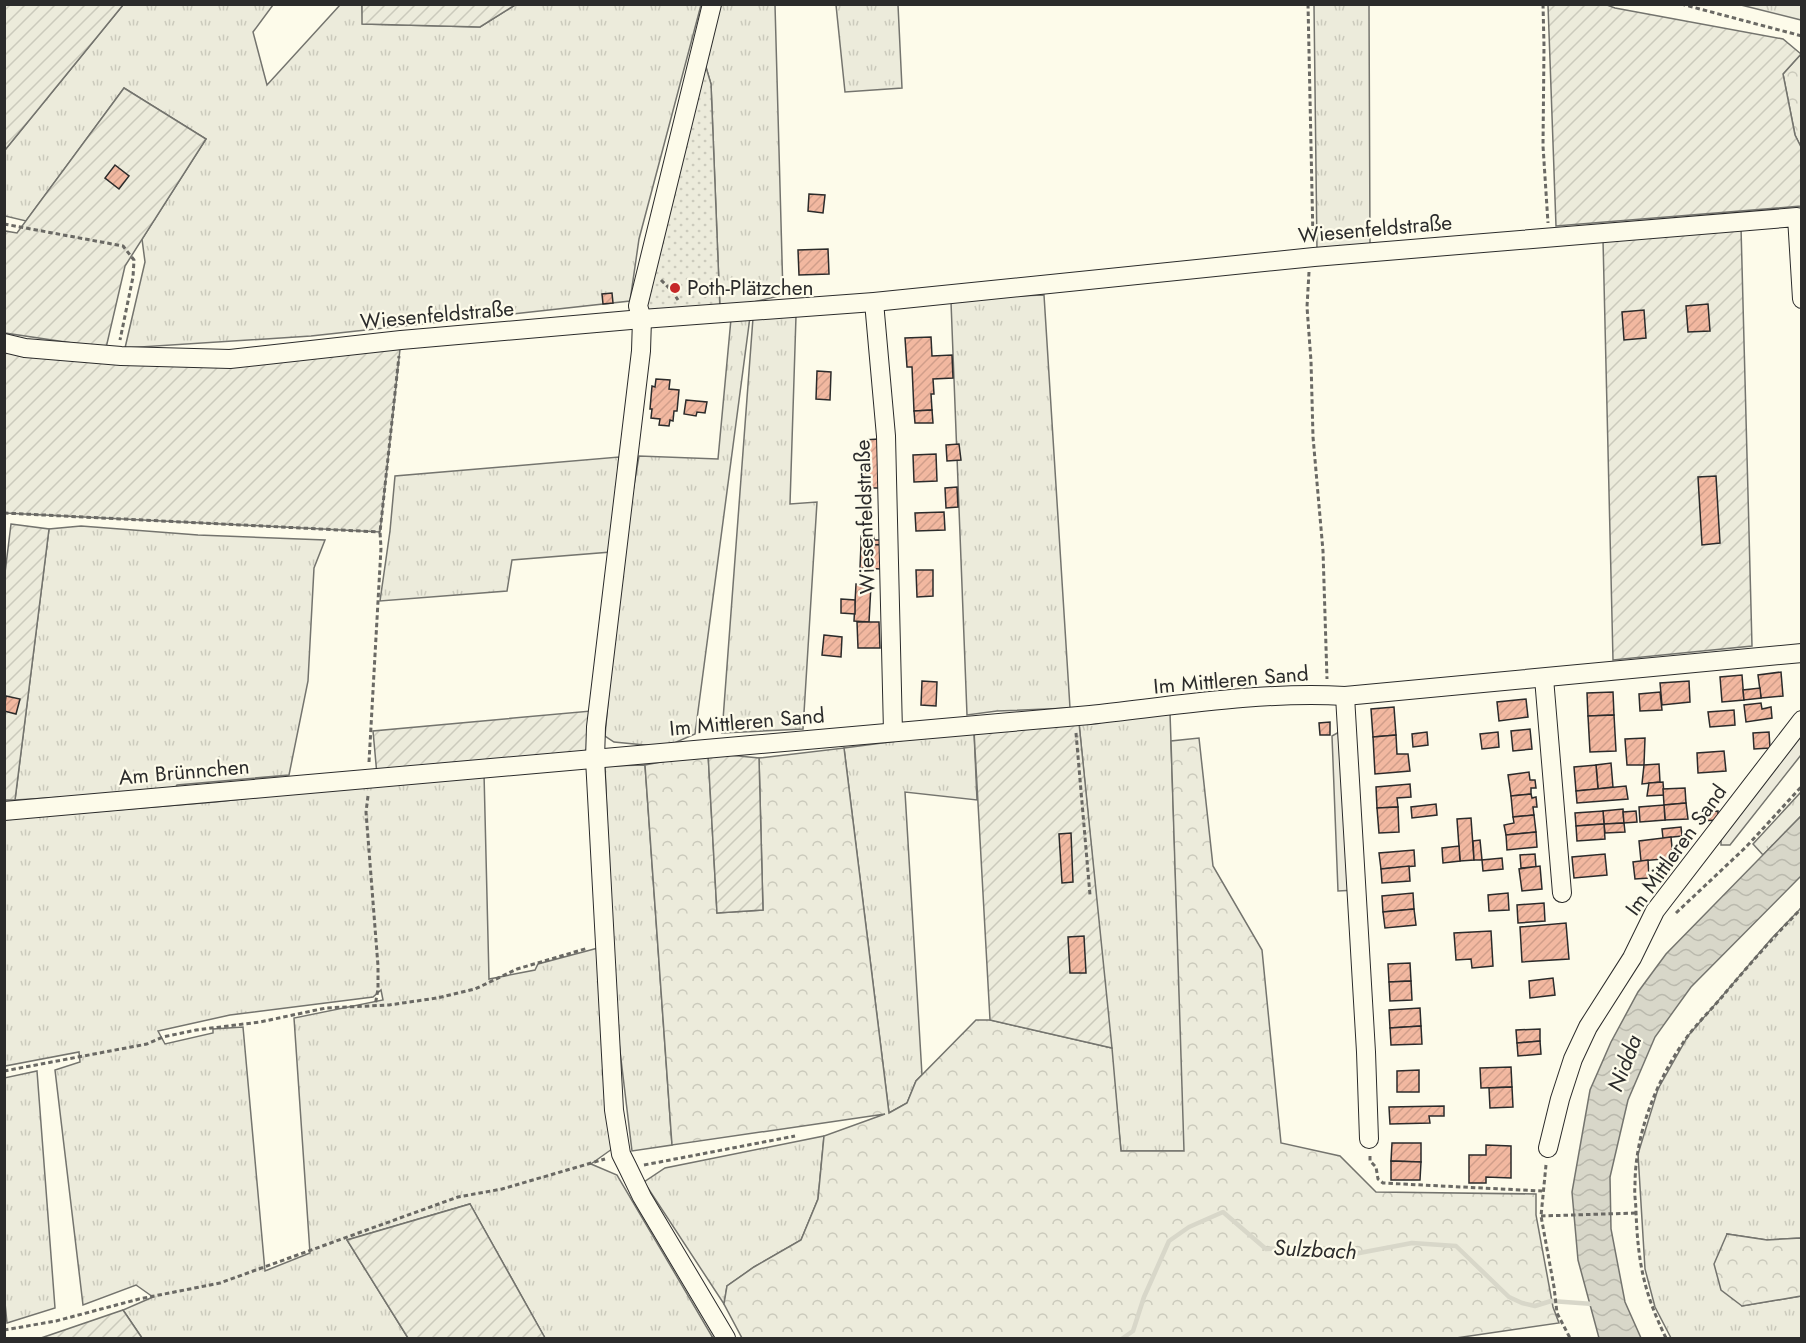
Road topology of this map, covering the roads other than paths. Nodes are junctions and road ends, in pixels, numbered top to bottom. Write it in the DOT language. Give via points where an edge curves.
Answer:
graph roads {
  1 [pos="712,4"];
  2 [pos="1802,299"];
  3 [pos="874,302"];
  4 [pos="642,319"];
  5 [pos="4,344"];
  6 [pos="1802,653"];
  7 [pos="1544,678"];
  8 [pos="1336,695"];
  9 [pos="1802,720"];
  10 [pos="893,732"];
  11 [pos="595,759"];
  12 [pos="368,778"];
  13 [pos="4,811"];
  14 [pos="1562,893"];
  15 [pos="1369,1139"];
  16 [pos="1548,1148"];
  17 [pos="726,1338"];
  1 -- 4 [label="street" via="638,306"];
  2 -- 3 [label="street, Wiesenfeldstraße" via="1797,217 1314,257"];
  3 -- 4 [label="street, Wiesenfeldstraße"];
  3 -- 10 [label="street, Wiesenfeldstraße" via="886,436"];
  4 -- 5 [label="street, Wiesenfeldstraße" via="230,359 114,356"];
  4 -- 11 [label="street"];
  6 -- 7 [label="street, Im Mittleren Sand"];
  7 -- 8 [label="street, Im Mittleren Sand"];
  7 -- 14 [label="street"];
  8 -- 10 [label="street, Im Mittleren Sand" via="1255,698"];
  8 -- 15 [label="street" via="1366,1052"];
  9 -- 16 [label="street, Im Mittleren Sand" via="1655,911 1573,1059"];
  10 -- 11 [label="street, Im Mittleren Sand"];
  11 -- 12 [label="street, Im Mittleren Sand"];
  11 -- 17 [label="street" via="614,1110 624,1161"];
  12 -- 13 [label="street, Am Brünnchen"];
}
